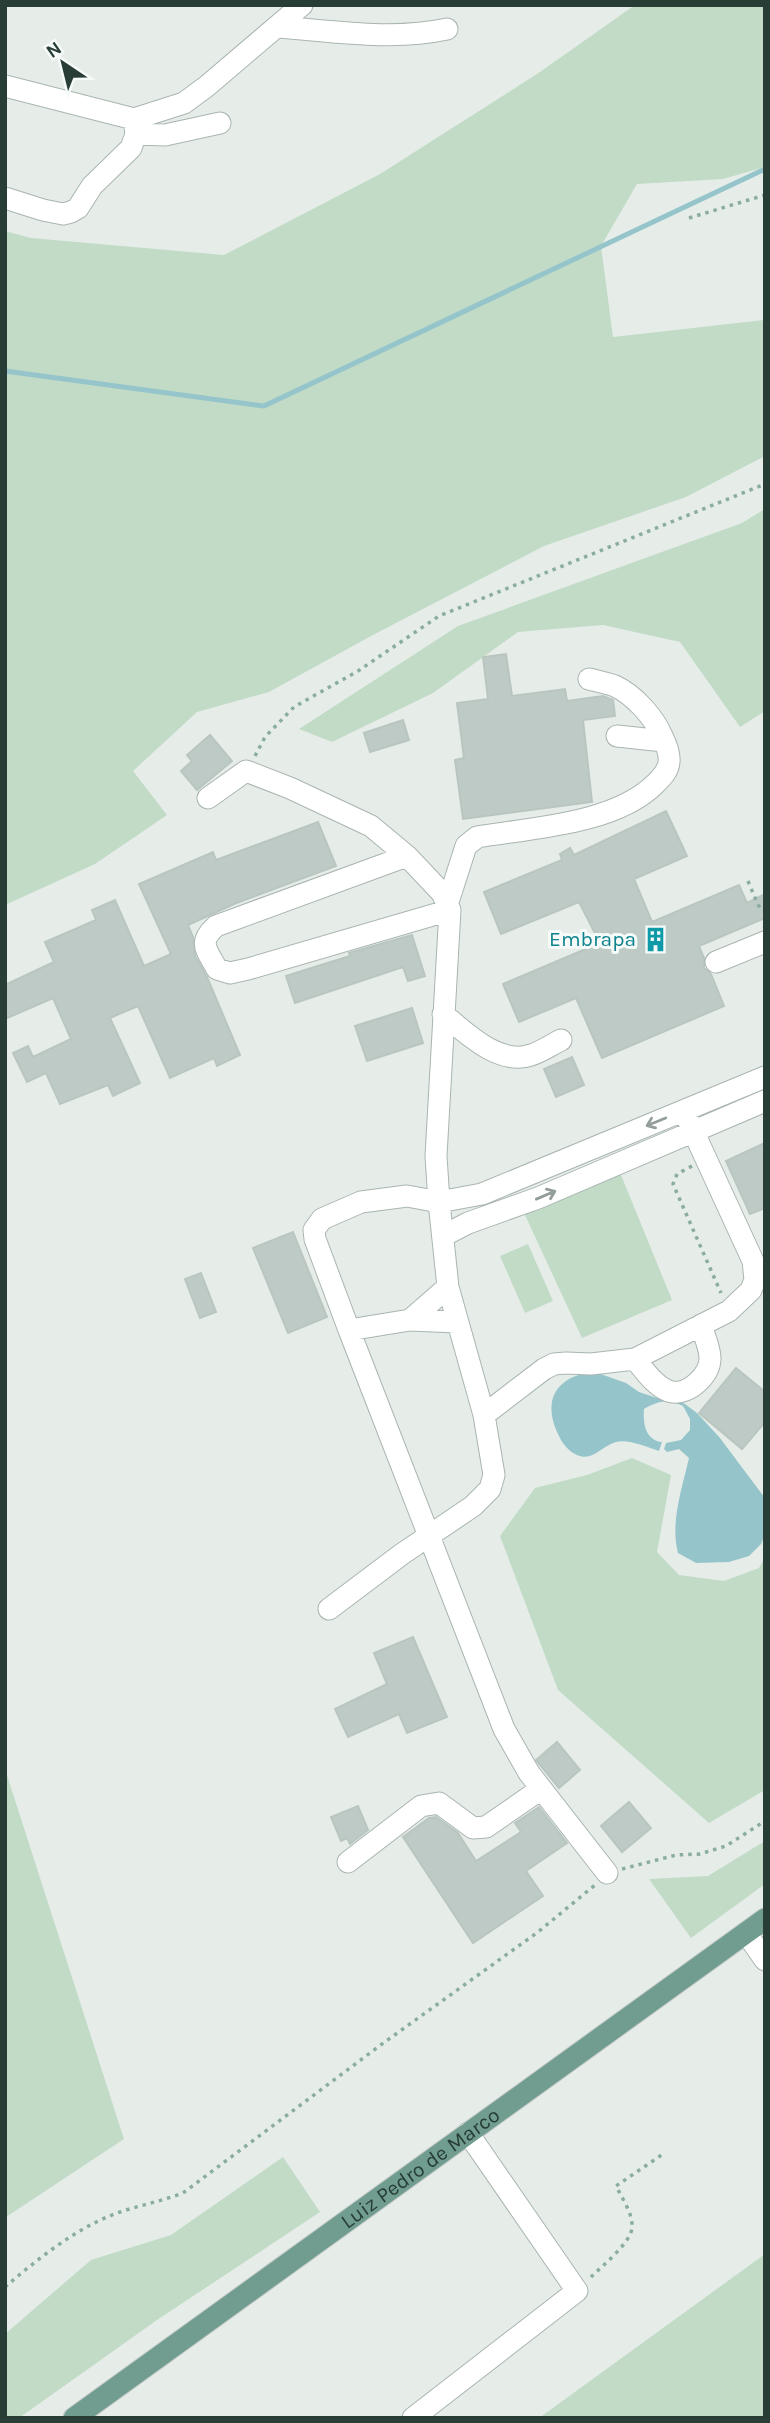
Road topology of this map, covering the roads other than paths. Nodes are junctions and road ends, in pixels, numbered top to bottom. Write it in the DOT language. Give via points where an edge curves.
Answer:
graph roads {
  1 [pos="302,5"];
  2 [pos="278,27"];
  3 [pos="447,29"];
  4 [pos="5,86"];
  5 [pos="220,123"];
  6 [pos="135,127"];
  7 [pos="5,198"];
  8 [pos="589,679"];
  9 [pos="617,736"];
  10 [pos="664,741"];
  11 [pos="208,798"];
  12 [pos="407,856"];
  13 [pos="449,906"];
  14 [pos="765,942"];
  15 [pos="716,961"];
  16 [pos="443,1014"];
  17 [pos="561,1041"];
  18 [pos="765,1077"];
  19 [pos="765,1101"];
  20 [pos="684,1111"];
  21 [pos="694,1130"];
  22 [pos="482,1194"];
  23 [pos="439,1202"];
  24 [pos="490,1215"];
  25 [pos="443,1236"];
  26 [pos="448,1287"];
  27 [pos="410,1320"];
  28 [pos="457,1322"];
  29 [pos="701,1325"];
  30 [pos="349,1330"];
  31 [pos="635,1359"];
  32 [pos="484,1415"];
  33 [pos="429,1537"];
  34 [pos="329,1609"];
  35 [pos="541,1789"];
  36 [pos="348,1862"];
  37 [pos="607,1874"];
  38 [pos="765,1919"];
  39 [pos="746,1933"];
  40 [pos="765,1960"];
  41 [pos="468,2133"];
  42 [pos="74,2418"];
  43 [pos="413,2418"];
  1 -- 2 [label="street"];
  2 -- 3 [label="street" via="389,34"];
  2 -- 6 [label="street" via="184,103"];
  4 -- 6 [label="street"];
  5 -- 6 [label="street" via="165,135"];
  6 -- 7 [label="street" via="131,148 72,212 43,210"];
  8 -- 10 [label="street" via="629,696 649,716"];
  9 -- 10 [label="street"];
  10 -- 13 [label="street" via="667,771 631,803 601,816 471,841"];
  11 -- 12 [label="street" via="246,771 371,826"];
  12 -- 13 [label="street"];
  12 -- 13 [label="street" via="216,926 204,944 217,969 230,973"];
  13 -- 16 [label="street"];
  14 -- 15 [label="street"];
  16 -- 17 [label="street" via="502,1055 531,1055"];
  16 -- 23 [label="street" via="436,1157"];
  18 -- 20 [label="street"];
  19 -- 21 [label="street"];
  20 -- 21 [label="street"];
  20 -- 22 [label="street, one-way"];
  24 -- 21 [label="street, one-way"];
  21 -- 29 [label="street" via="755,1271 751,1290 729,1311"];
  22 -- 23 [label="street"];
  22 -- 24 [label="street"];
  23 -- 25 [label="street"];
  23 -- 30 [label="street" via="388,1197 361,1202 318,1223 315,1239"];
  24 -- 25 [label="street"];
  25 -- 26 [label="street"];
  26 -- 27 [label="street"];
  26 -- 28 [label="street"];
  27 -- 28 [label="street"];
  27 -- 30 [label="street"];
  28 -- 32 [label="street"];
  29 -- 31 [label="street"];
  29 -- 31 [label="street" via="710,1357 702,1381 672,1392"];
  30 -- 33 [label="street"];
  31 -- 32 [label="street" via="554,1364"];
  32 -- 33 [label="street" via="494,1465 490,1489"];
  33 -- 34 [label="street"];
  33 -- 35 [label="street" via="504,1730"];
  35 -- 36 [label="street" via="479,1829 439,1803 421,1806"];
  35 -- 37 [label="street"];
  38 -- 39 [label="main road, Luiz Pedro de Marco"];
  39 -- 40 [label="street"];
  39 -- 41 [label="main road, Luiz Pedro de Marco"];
  41 -- 42 [label="main road, Luiz Pedro de Marco"];
  41 -- 43 [label="street" via="577,2291"];
}
